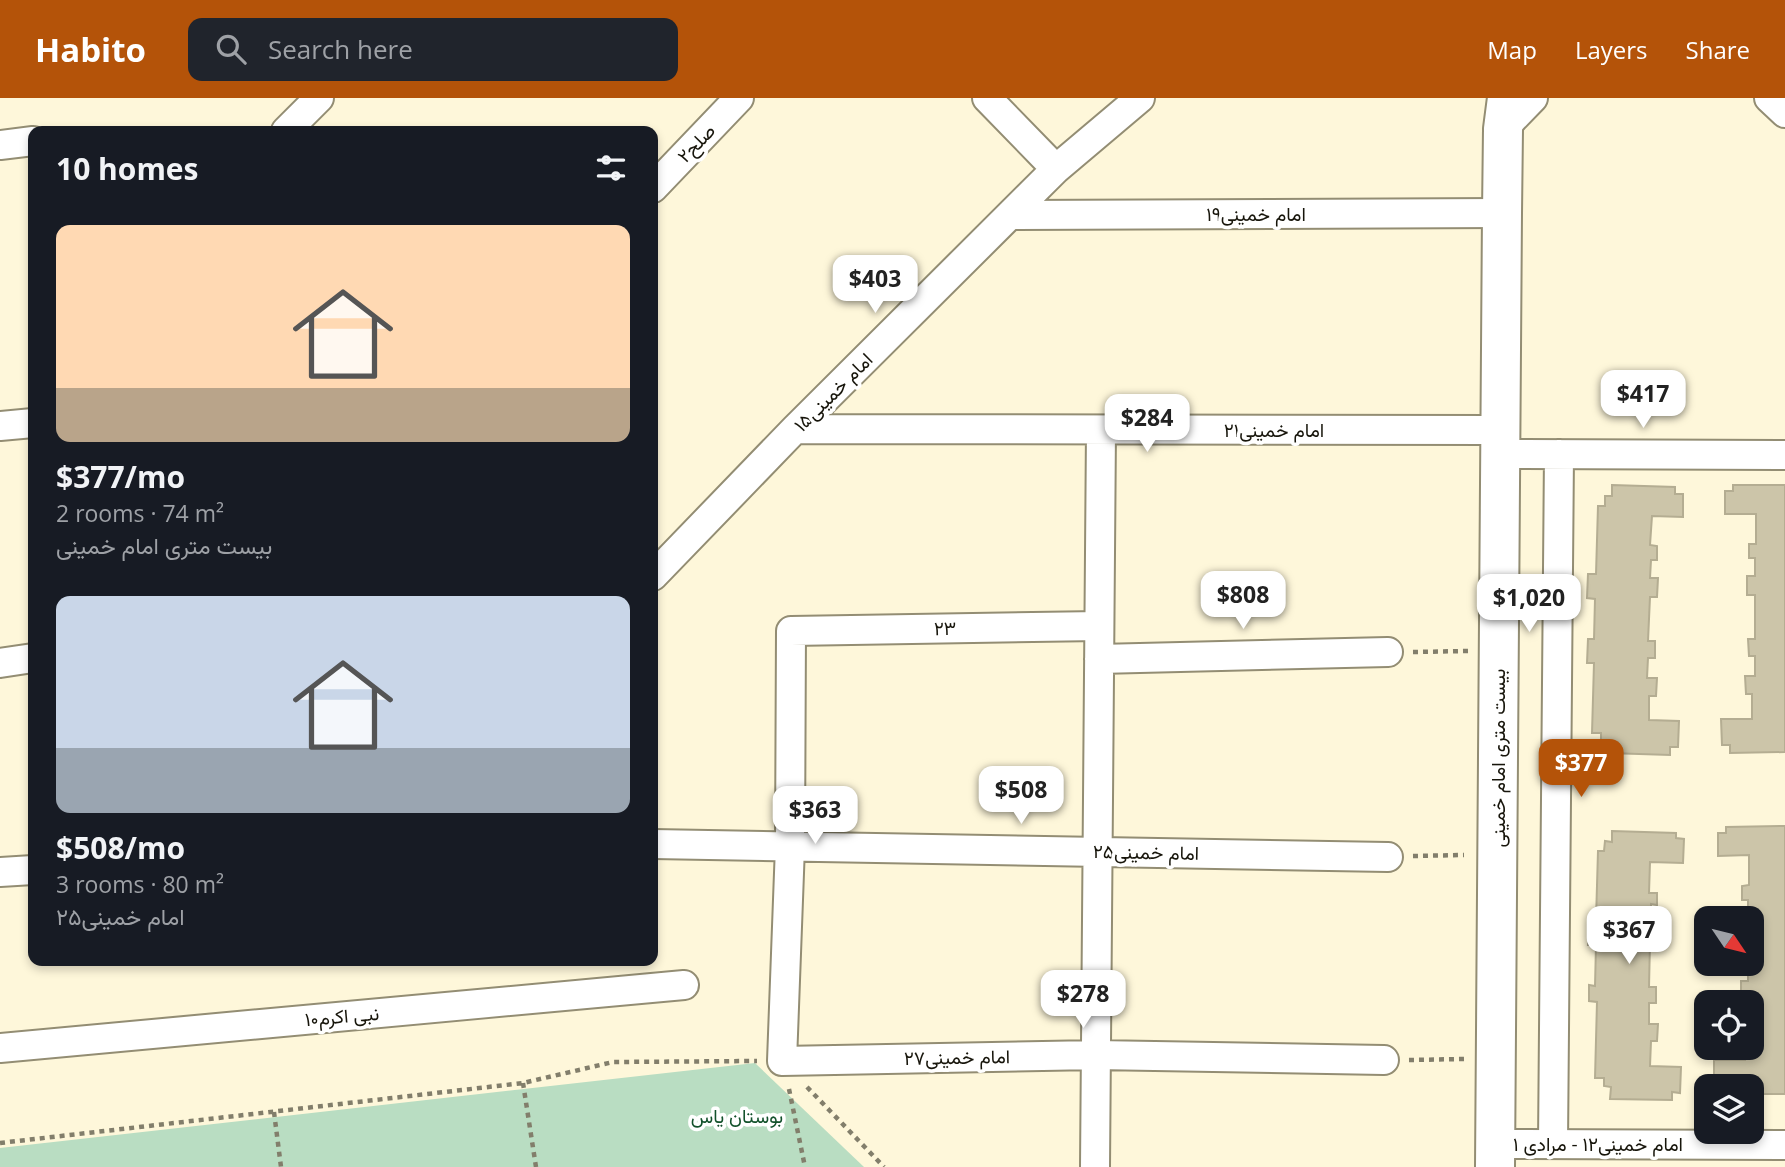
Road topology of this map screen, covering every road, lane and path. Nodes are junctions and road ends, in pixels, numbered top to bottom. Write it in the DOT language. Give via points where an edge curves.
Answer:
graph roads {
  1 [pos="319,98"];
  2 [pos="739,98"];
  3 [pos="987,98"];
  4 [pos="1140,98"];
  5 [pos="1533,98"];
  6 [pos="1769,98"];
  7 [pos="1505,113"];
  8 [pos="1785,113"];
  9 [pos="291,126"];
  10 [pos="28,142"];
  11 [pos="0,145"];
  12 [pos="1056,169"];
  13 [pos="658,183"];
  14 [pos="1502,213"];
  15 [pos="1011,215"];
  16 [pos="28,423"];
  17 [pos="0,426"];
  18 [pos="795,429"];
  19 [pos="1101,430"];
  20 [pos="1500,442"];
  21 [pos="1559,454"];
  22 [pos="1785,456"];
  23 [pos="658,571"];
  24 [pos="1099,626"];
  25 [pos="1499,650"];
  26 [pos="1388,652"];
  27 [pos="1099,659"];
  28 [pos="28,660"];
  29 [pos="0,663"];
  30 [pos="658,844"];
  31 [pos="790,846"];
  32 [pos="1097,852"];
  33 [pos="1497,855"];
  34 [pos="1388,857"];
  35 [pos="28,870"];
  36 [pos="0,873"];
  37 [pos="684,985"];
  38 [pos="0,1048"];
  39 [pos="1096,1055"];
  40 [pos="1496,1059"];
  41 [pos="1384,1060"];
  42 [pos="782,1061"];
  43 [pos="523,1083"];
  44 [pos="274,1112"];
  45 [pos="0,1143"];
  46 [pos="1553,1144"];
  47 [pos="1785,1145"];
  48 [pos="1495,1155"];
  49 [pos="281,1167"];
  50 [pos="536,1167"];
  51 [pos="804,1167"];
  52 [pos="884,1167"];
  53 [pos="1095,1167"];
  1 -- 9 [label="street"];
  2 -- 13 [label="street, صلح۲"];
  3 -- 12 [label="street"];
  4 -- 12 [label="street, ۱۵امام خمینی"];
  5 -- 7 [label="street"];
  6 -- 8 [label="street"];
  7 -- 14 [label="main road, بیست متری امام خمینی"];
  10 -- 11 [label="street"];
  12 -- 15 [label="street, ۱۵امام خمینی"];
  14 -- 15 [label="street, امام خمینی۱۹"];
  14 -- 20 [label="main road, بیست متری امام خمینی"];
  15 -- 18 [label="street, ۱۵امام خمینی"];
  16 -- 17 [label="street"];
  18 -- 19 [label="street, امام خمینی۲۱"];
  18 -- 23 [label="street, ۱۵امام خمینی"];
  19 -- 20 [label="street, امام خمینی۲۱"];
  19 -- 24 [label="street"];
  20 -- 21 [label="street, امام خمینی۲۱"];
  20 -- 25 [label="main road, بیست متری امام خمینی"];
  21 -- 22 [label="street, امام خمینی۲۱"];
  21 -- 46 [label="street"];
  24 -- 27 [label="street"];
  24 -- 31 [label="street, ۲۳" via="791,631"];
  25 -- 26 [label="path"];
  25 -- 33 [label="main road, بیست متری امام خمینی"];
  26 -- 27 [label="street"];
  27 -- 32 [label="street"];
  28 -- 29 [label="street"];
  30 -- 31 [label="street, امام خمینی۲۵"];
  31 -- 32 [label="street, امام خمینی۲۵"];
  31 -- 42 [label="street"];
  32 -- 34 [label="street, امام خمینی۲۵"];
  32 -- 39 [label="street"];
  33 -- 34 [label="path"];
  33 -- 40 [label="main road, بیست متری امام خمینی"];
  35 -- 36 [label="street"];
  37 -- 38 [label="street, نبی اکرم۱۰"];
  39 -- 41 [label="street, امام خمینی۲۷"];
  39 -- 42 [label="street, امام خمینی۲۷"];
  39 -- 53 [label="street"];
  40 -- 41 [label="path"];
  40 -- 48 [label="main road, بیست متری امام خمینی"];
  42 -- 43 [label="path" via="613,1062"];
  42 -- 51 [label="path"];
  42 -- 52 [label="path"];
  43 -- 44 [label="path"];
  43 -- 50 [label="path"];
  44 -- 45 [label="path"];
  44 -- 49 [label="path"];
  46 -- 47 [label="street, امام خمینی۱۲ - مرادی ۱"];
  46 -- 48 [label="street, امام خمینی۱۲ - مرادی ۱"];
}
